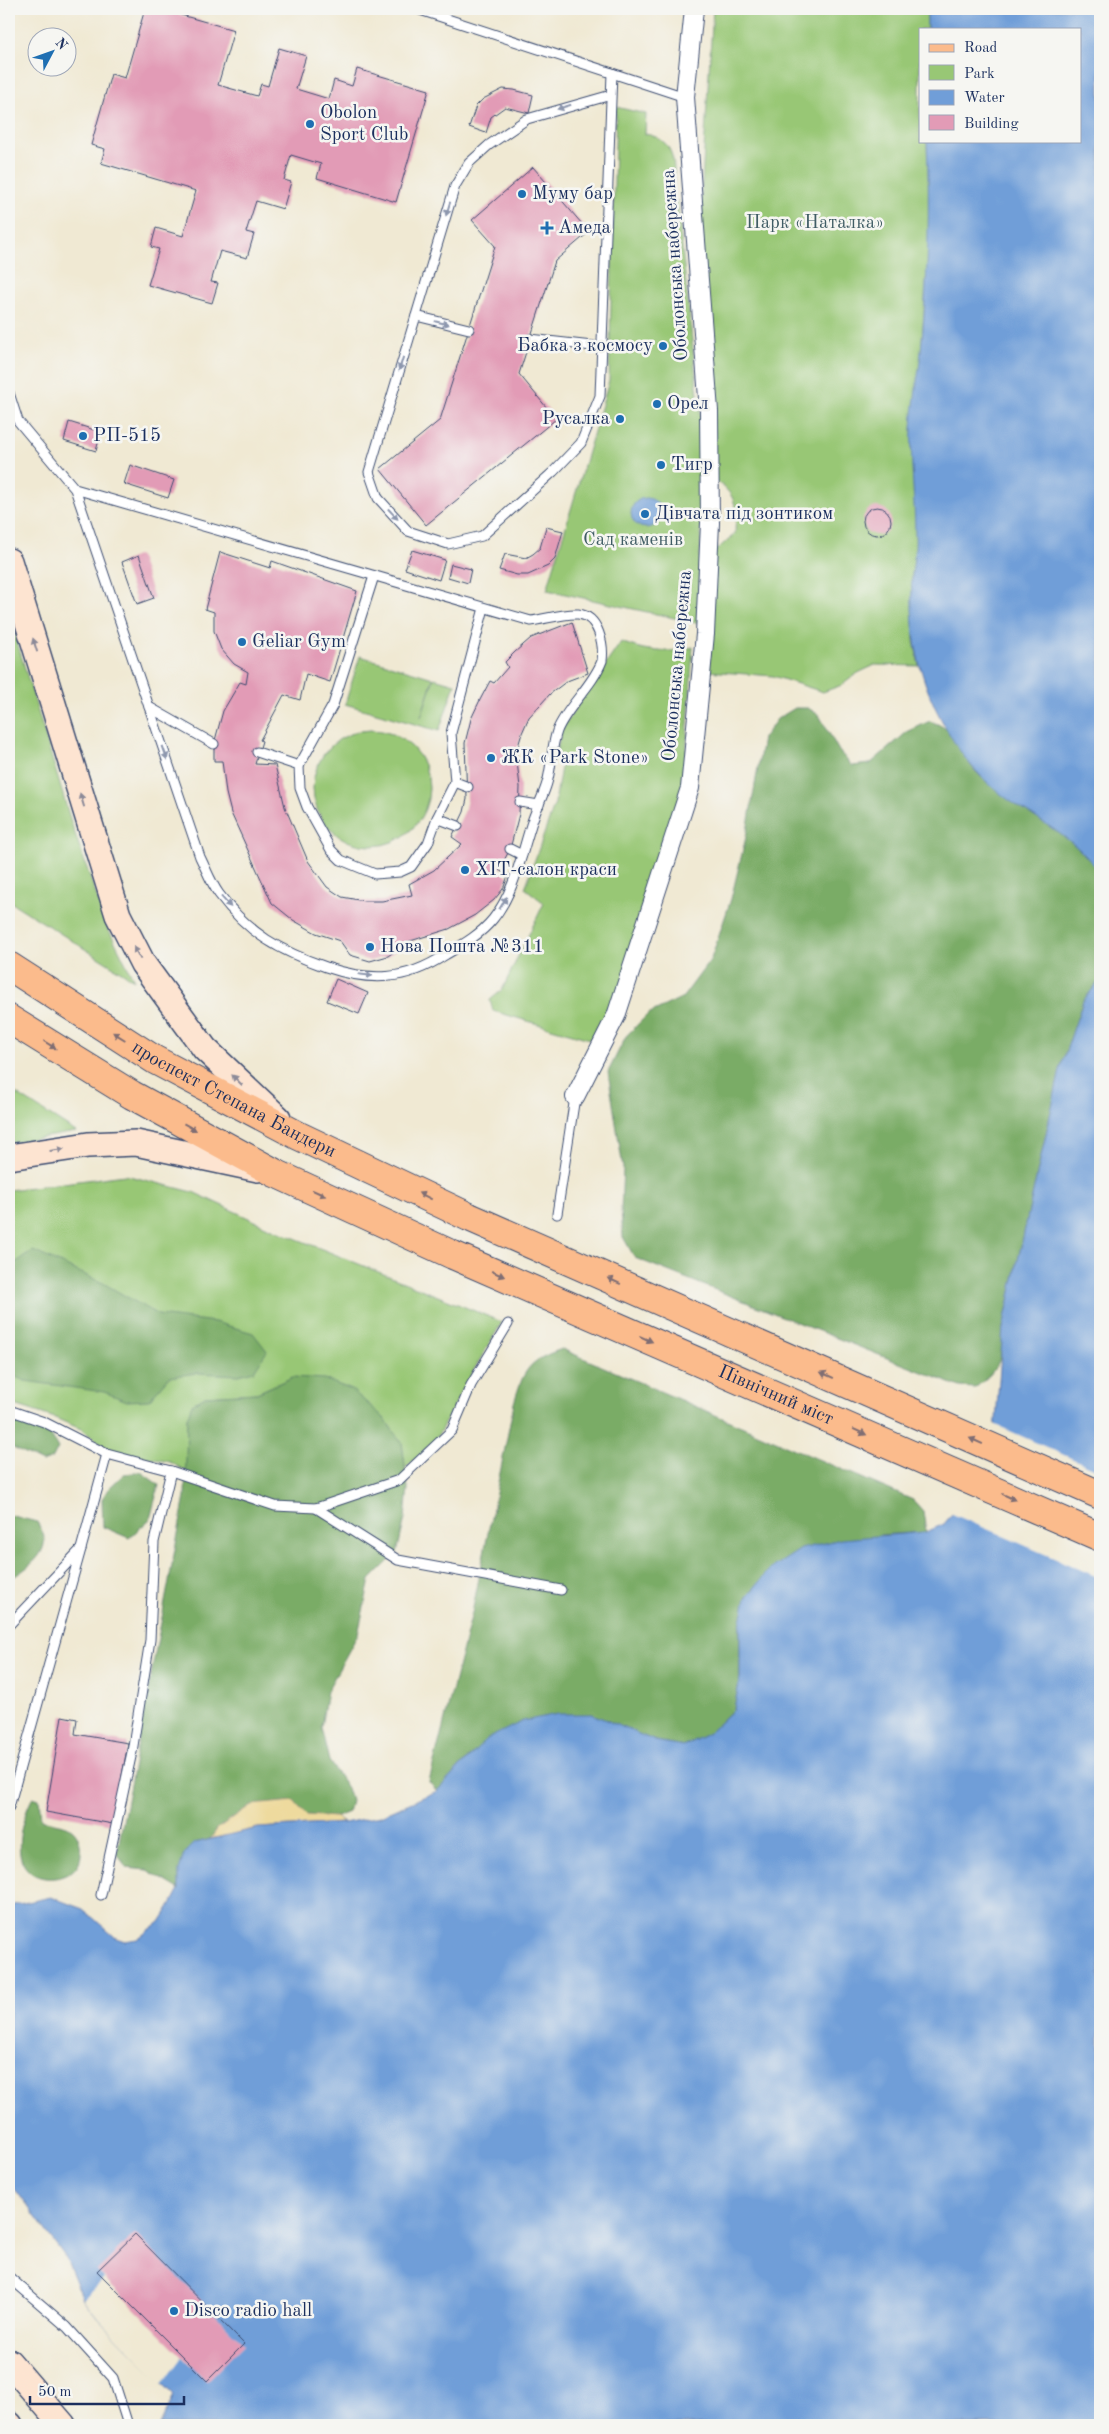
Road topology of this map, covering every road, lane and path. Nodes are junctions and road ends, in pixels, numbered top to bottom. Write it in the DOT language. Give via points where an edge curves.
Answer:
graph roads {
  1 [pos="417,9"];
  2 [pos="694,9"];
  3 [pos="445,13"];
  4 [pos="612,73"];
  5 [pos="611,95"];
  6 [pos="685,97"];
  7 [pos="416,316"];
  8 [pos="469,329"];
  9 [pos="530,339"];
  10 [pos="602,347"];
  11 [pos="9,394"];
  12 [pos="75,489"];
  13 [pos="9,561"];
  14 [pos="374,576"];
  15 [pos="484,608"];
  16 [pos="149,706"];
  17 [pos="214,744"];
  18 [pos="257,752"];
  19 [pos="299,766"];
  20 [pos="455,782"];
  21 [pos="468,788"];
  22 [pos="520,802"];
  23 [pos="539,805"];
  24 [pos="437,818"];
  25 [pos="458,826"];
  26 [pos="510,849"];
  27 [pos="522,855"];
  28 [pos="9,966"];
  29 [pos="9,1019"];
  30 [pos="575,1097"];
  31 [pos="299,1136"];
  32 [pos="9,1157"];
  33 [pos="275,1173"];
  34 [pos="557,1214"];
  35 [pos="469,1217"];
  36 [pos="508,1324"];
  37 [pos="9,1410"];
  38 [pos="107,1454"];
  39 [pos="172,1471"];
  40 [pos="1100,1495"];
  41 [pos="316,1508"];
  42 [pos="1100,1537"];
  43 [pos="81,1549"];
  44 [pos="560,1590"];
  45 [pos="9,1625"];
  46 [pos="9,1807"];
  47 [pos="101,1895"];
  48 [pos="9,2277"];
  49 [pos="9,2362"];
  50 [pos="63,2425"];
  51 [pos="128,2425"];
  1 -- 3 [label="lane"];
  2 -- 6 [label="street, Оболонська набережна"];
  3 -- 4 [label="lane"];
  4 -- 5 [label="lane"];
  4 -- 6 [label="lane"];
  5 -- 7 [label="lane, one-way" via="527,119 470,164 455,186"];
  5 -- 10 [label="lane"];
  6 -- 30 [label="street, Оболонська набережна" via="709,411 710,514 705,634 690,788 616,1016"];
  7 -- 8 [label="lane, one-way"];
  7 -- 10 [label="lane, one-way" via="369,472 378,498 408,531 448,544 482,536 580,443 600,396"];
  9 -- 10 [label="lane"];
  11 -- 12 [label="lane" via="18,421"];
  12 -- 14 [label="lane"];
  12 -- 16 [label="lane"];
  31 -- 13 [label="main road, one-way" via="205,1049 143,964 118,915"];
  14 -- 15 [label="lane"];
  14 -- 19 [label="lane" via="333,705"];
  15 -- 20 [label="lane" via="451,733"];
  15 -- 23 [label="lane" via="531,621 577,614 587,616 598,630 602,661 558,728 548,782"];
  16 -- 17 [label="lane"];
  16 -- 27 [label="lane, one-way" via="200,857 218,893 244,922 274,946 308,960 343,973 376,976 400,976 432,964 475,936 493,919 507,898"];
  18 -- 19 [label="lane"];
  19 -- 24 [label="lane" via="300,788 312,818 331,850 341,860 362,870 381,874 411,867 428,843"];
  20 -- 21 [label="lane"];
  20 -- 24 [label="lane"];
  22 -- 23 [label="lane"];
  23 -- 27 [label="lane"];
  24 -- 25 [label="lane"];
  26 -- 27 [label="lane"];
  31 -- 28 [label="main road, проспект Степана Бандери, one-way" via="155,1060"];
  29 -- 33 [label="main road, one-way" via="132,1095"];
  30 -- 34 [label="lane"];
  35 -- 31 [label="main road, проспект Степана Бандери, one-way"];
  32 -- 33 [label="main road, one-way" via="88,1145 136,1143"];
  33 -- 42 [label="main road, Північний міст, one-way, bridge"];
  40 -- 35 [label="main road, Північний міст, one-way, bridge"];
  36 -- 41 [label="lane" via="471,1385 452,1430 399,1480"];
  37 -- 38 [label="lane" via="44,1422"];
  38 -- 39 [label="lane"];
  38 -- 43 [label="lane"];
  39 -- 41 [label="lane" via="275,1506"];
  39 -- 47 [label="lane" via="154,1542 150,1640 132,1752"];
  41 -- 44 [label="lane" via="398,1560"];
  43 -- 45 [label="lane"];
  43 -- 46 [label="lane"];
  48 -- 51 [label="lane" via="67,2327 113,2378"];
  49 -- 50 [label="main road"];
}
